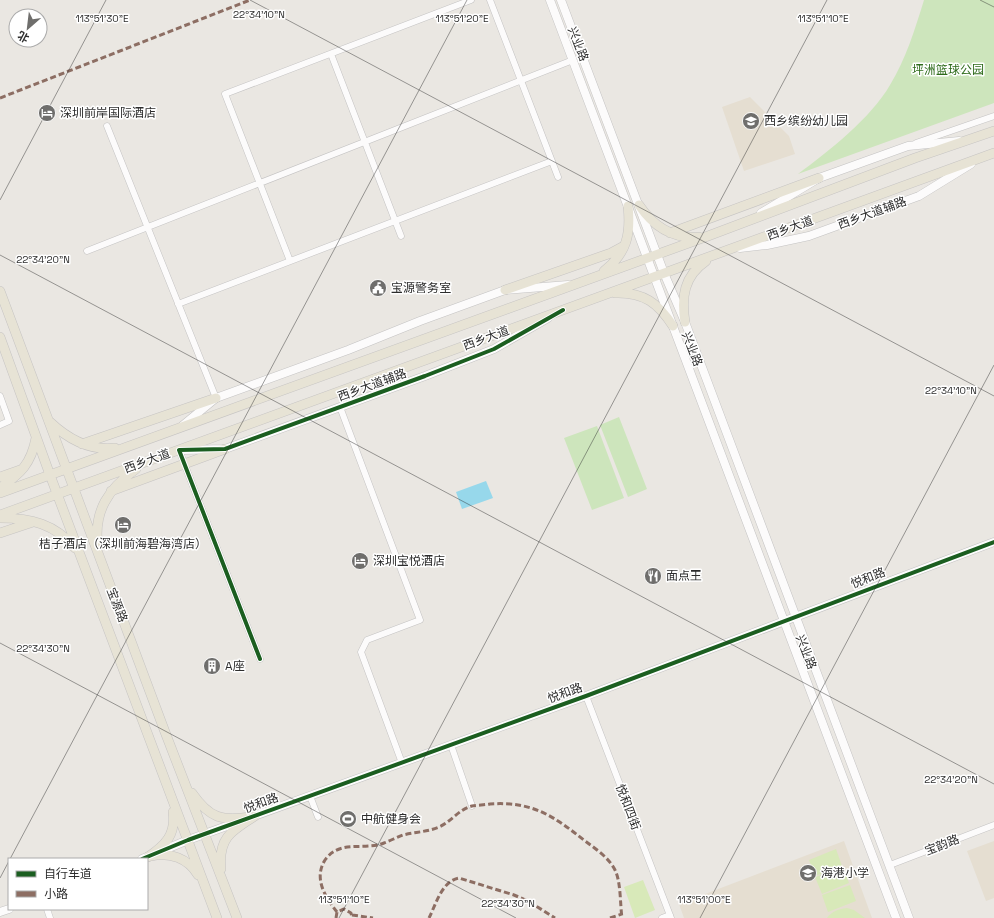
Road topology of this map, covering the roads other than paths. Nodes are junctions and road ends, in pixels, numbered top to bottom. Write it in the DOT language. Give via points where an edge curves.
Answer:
graph roads {
  1 [pos="471,0"];
  2 [pos="490,0"];
  3 [pos="550,0"];
  4 [pos="561,0"];
  5 [pos="331,54"];
  6 [pos="572,60"];
  7 [pos="521,80"];
  8 [pos="994,116"];
  9 [pos="107,126"];
  10 [pos="994,131"];
  11 [pos="970,140"];
  12 [pos="365,142"];
  13 [pos="908,146"];
  14 [pos="994,153"];
  15 [pos="979,159"];
  16 [pos="552,161"];
  17 [pos="558,177"];
  18 [pos="819,178"];
  19 [pos="260,183"];
  20 [pos="639,205"];
  21 [pos="628,206"];
  22 [pos="753,218"];
  23 [pos="395,221"];
  24 [pos="147,228"];
  25 [pos="670,232"];
  26 [pos="401,236"];
  27 [pos="708,236"];
  28 [pos="624,246"];
  29 [pos="733,249"];
  30 [pos="87,251"];
  31 [pos="657,254"];
  32 [pos="716,255"];
  33 [pos="647,257"];
  34 [pos="290,261"];
  35 [pos="664,274"];
  36 [pos="594,277"];
  37 [pos="654,277"];
  38 [pos="575,284"];
  39 [pos="505,290"];
  40 [pos="0,291"];
  41 [pos="606,294"];
  42 [pos="178,304"];
  43 [pos="563,310"];
  44 [pos="685,322"];
  45 [pos="673,326"];
  46 [pos="0,337"];
  47 [pos="0,396"];
  48 [pos="216,398"];
  49 [pos="40,400"];
  50 [pos="25,405"];
  51 [pos="340,407"];
  52 [pos="48,420"];
  53 [pos="0,425"];
  54 [pos="180,427"];
  55 [pos="36,436"];
  56 [pos="82,444"];
  57 [pos="132,445"];
  58 [pos="225,449"];
  59 [pos="179,450"];
  60 [pos="144,463"];
  61 [pos="184,464"];
  62 [pos="25,468"];
  63 [pos="66,469"];
  64 [pos="50,474"];
  65 [pos="0,477"];
  66 [pos="0,488"];
  67 [pos="73,489"];
  68 [pos="111,491"];
  69 [pos="0,492"];
  70 [pos="58,494"];
  71 [pos="0,515"];
  72 [pos="0,518"];
  73 [pos="34,522"];
  74 [pos="0,533"];
  75 [pos="994,542"];
  76 [pos="100,561"];
  77 [pos="86,568"];
  78 [pos="796,616"];
  79 [pos="784,620"];
  80 [pos="260,659"];
  81 [pos="586,696"];
  82 [pos="451,745"];
  83 [pos="402,763"];
  84 [pos="166,783"];
  85 [pos="184,783"];
  86 [pos="310,796"];
  87 [pos="472,806"];
  88 [pos="255,816"];
  89 [pos="318,817"];
  90 [pos="994,825"];
  91 [pos="205,834"];
  92 [pos="188,840"];
  93 [pos="145,858"];
  94 [pos="890,864"];
  95 [pos="205,886"];
  96 [pos="226,888"];
  97 [pos="670,917"];
  98 [pos="217,918"];
  99 [pos="237,918"];
  100 [pos="662,918"];
  101 [pos="896,918"];
  102 [pos="909,918"];
  1 -- 5 [label="street"];
  2 -- 7 [label="street"];
  3 -- 6 [label="street, 兴业路"];
  4 -- 20 [label="street, 兴业路"];
  5 -- 12 [label="street"];
  5 -- 19 [label="street" via="225,94"];
  6 -- 7 [label="street"];
  6 -- 21 [label="street, 兴业路"];
  7 -- 12 [label="street"];
  7 -- 16 [label="street"];
  8 -- 13 [label="street"];
  9 -- 24 [label="street"];
  10 -- 11 [label="main road, 西乡大道"];
  11 -- 13 [label="street"];
  11 -- 22 [label="main road, 西乡大道"];
  12 -- 19 [label="street"];
  12 -- 23 [label="street"];
  13 -- 18 [label="street"];
  14 -- 15 [label="main road, 西乡大道"];
  15 -- 29 [label="main road, 西乡大道"];
  15 -- 29 [label="street, 西乡大道辅路" via="919,196 809,236"];
  16 -- 17 [label="street"];
  16 -- 23 [label="street"];
  18 -- 22 [label="street"];
  18 -- 25 [label="main road"];
  19 -- 24 [label="street"];
  19 -- 34 [label="street"];
  20 -- 25 [label="main road" via="656,225"];
  20 -- 31 [label="street, 兴业路"];
  21 -- 28 [label="main road" via="629,226"];
  21 -- 33 [label="street, 兴业路"];
  22 -- 27 [label="main road, 西乡大道"];
  23 -- 26 [label="street"];
  23 -- 34 [label="street"];
  24 -- 30 [label="street"];
  24 -- 42 [label="street"];
  25 -- 27 [label="main road" via="689,237"];
  27 -- 31 [label="main road, 西乡大道"];
  28 -- 36 [label="main road" via="611,266"];
  28 -- 39 [label="main road" via="611,253"];
  29 -- 32 [label="main road, 西乡大道"];
  31 -- 33 [label="main road, 西乡大道"];
  31 -- 35 [label="street, 兴业路"];
  32 -- 35 [label="main road, 西乡大道"];
  32 -- 44 [label="main road" via="696,270 688,282 683,295"];
  33 -- 36 [label="main road, 西乡大道"];
  33 -- 37 [label="street, 兴业路"];
  34 -- 42 [label="street"];
  35 -- 37 [label="main road, 西乡大道"];
  35 -- 44 [label="street, 兴业路"];
  36 -- 38 [label="main road, 西乡大道"];
  37 -- 41 [label="main road, 西乡大道"];
  37 -- 45 [label="street, 兴业路"];
  38 -- 39 [label="street"];
  38 -- 54 [label="main road, 西乡大道"];
  39 -- 48 [label="street"];
  40 -- 49 [label="main road, 宝源路"];
  41 -- 43 [label="main road, 西乡大道"];
  41 -- 45 [label="main road" via="624,293 644,297 659,308"];
  42 -- 48 [label="street"];
  43 -- 51 [label="street, 西乡大道辅路" via="494,349"];
  43 -- 59 [label="main road, 西乡大道"];
  44 -- 78 [label="street, 兴业路"];
  45 -- 79 [label="street, 兴业路"];
  46 -- 50 [label="main road, 宝源路"];
  47 -- 53 [label="street" via="9,421"];
  48 -- 54 [label="street"];
  48 -- 56 [label="main road"];
  49 -- 50 [label="main road" via="39,408 35,410 30,410"];
  49 -- 52 [label="main road, 宝源路"];
  50 -- 55 [label="main road, 宝源路"];
  51 -- 58 [label="street, 西乡大道辅路"];
  51 -- 83 [label="street" via="420,620 367,640 361,652"];
  52 -- 56 [label="main road" via="71,439"];
  52 -- 63 [label="main road, 宝源路"];
  54 -- 57 [label="main road, 西乡大道"];
  55 -- 62 [label="main road" via="33,453"];
  55 -- 64 [label="main road, 宝源路"];
  56 -- 57 [label="main road" via="101,448"];
  57 -- 63 [label="main road, 西乡大道"];
  58 -- 59 [label="street, 西乡大道辅路"];
  58 -- 61 [label="main road"];
  59 -- 60 [label="main road, 西乡大道"];
  59 -- 61 [label="street"];
  60 -- 67 [label="main road, 西乡大道"];
  60 -- 68 [label="main road"];
  61 -- 68 [label="main road"];
  61 -- 80 [label="street"];
  62 -- 65 [label="main road"];
  62 -- 66 [label="main road"];
  63 -- 64 [label="main road, 西乡大道"];
  63 -- 67 [label="main road, 宝源路"];
  64 -- 69 [label="main road, 西乡大道"];
  64 -- 70 [label="main road, 宝源路"];
  67 -- 70 [label="main road, 西乡大道"];
  67 -- 76 [label="main road, 宝源路"];
  68 -- 76 [label="main road" via="100,511 97,539"];
  70 -- 71 [label="main road, 西乡大道"];
  70 -- 77 [label="main road, 宝源路"];
  72 -- 73 [label="main road"];
  73 -- 74 [label="main road"];
  73 -- 77 [label="main road" via="46,524 68,539"];
  75 -- 78 [label="street, 悦和路"];
  76 -- 85 [label="main road, 宝源路"];
  77 -- 84 [label="main road, 宝源路"];
  78 -- 79 [label="street, 悦和路"];
  78 -- 94 [label="street, 兴业路"];
  79 -- 81 [label="street, 悦和路"];
  79 -- 101 [label="street, 兴业路"];
  81 -- 82 [label="street, 悦和路"];
  81 -- 97 [label="street, 悦和四街"];
  82 -- 83 [label="street, 悦和路"];
  82 -- 87 [label="street"];
  83 -- 86 [label="street, 悦和路"];
  84 -- 92 [label="main road, 宝源路"];
  84 -- 93 [label="main road" via="175,822 173,830 165,844"];
  85 -- 88 [label="main road" via="203,806 217,817 226,819"];
  85 -- 91 [label="main road, 宝源路"];
  86 -- 88 [label="street, 悦和路"];
  86 -- 89 [label="street"];
  88 -- 91 [label="street, 悦和路"];
  88 -- 96 [label="main road" via="238,827 224,841 220,858"];
  90 -- 94 [label="street, 宝韵路"];
  91 -- 92 [label="street, 悦和路"];
  91 -- 96 [label="main road, 宝源路"];
  92 -- 93 [label="street, 悦和路"];
  92 -- 95 [label="main road, 宝源路"];
  93 -- 95 [label="main road" via="167,854 182,859 197,872"];
  94 -- 102 [label="street, 兴业路"];
  95 -- 98 [label="main road, 宝源路"];
  96 -- 99 [label="main road, 宝源路"];
  97 -- 100 [label="street"];
}
